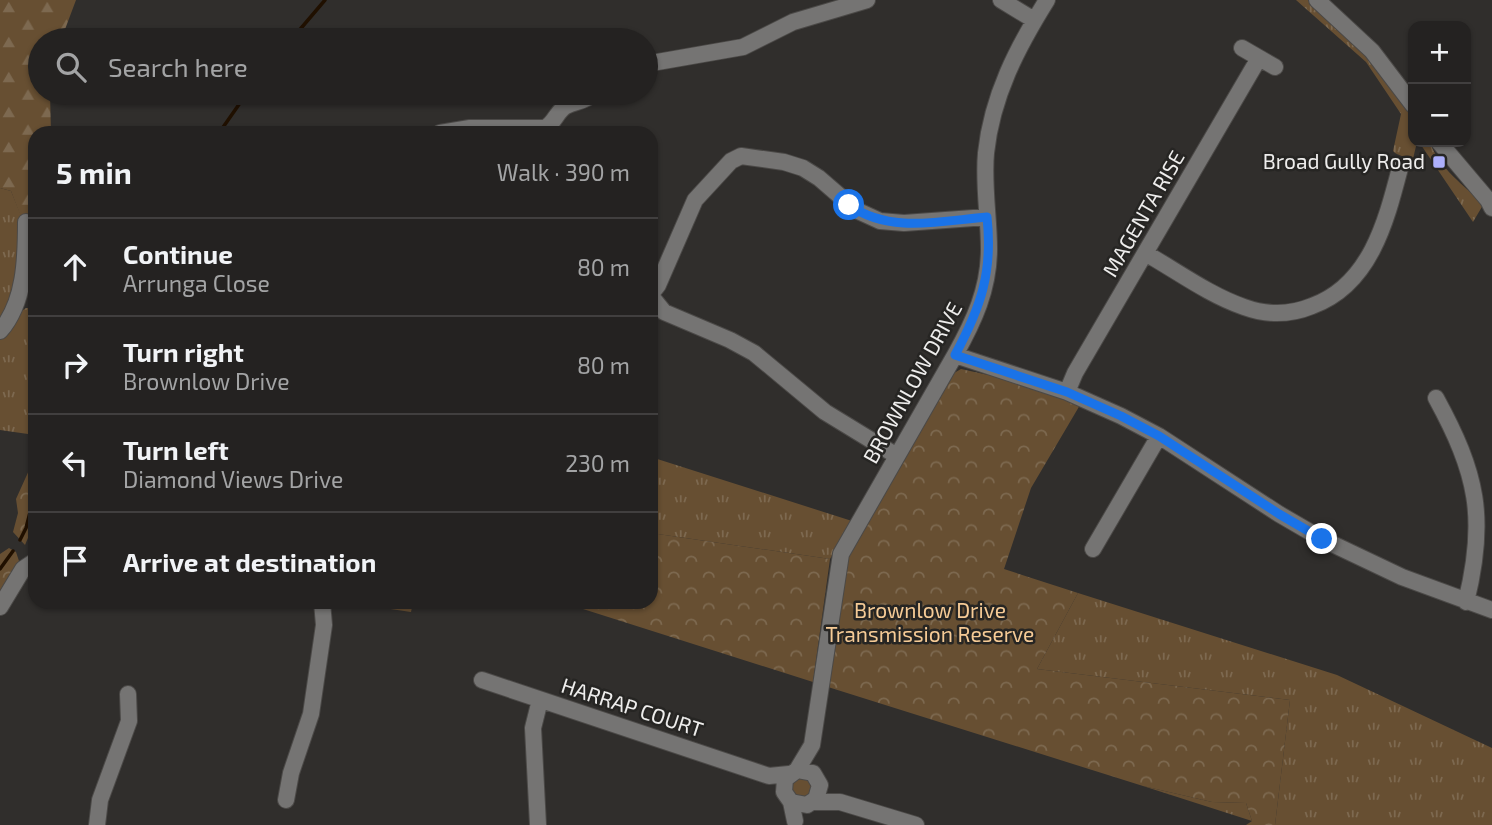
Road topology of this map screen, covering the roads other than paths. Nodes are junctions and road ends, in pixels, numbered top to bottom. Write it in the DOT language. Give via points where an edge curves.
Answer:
graph roads {
  1 [pos="867,0"];
  2 [pos="1001,0"];
  3 [pos="1047,0"];
  4 [pos="1317,0"];
  5 [pos="1034,20"];
  6 [pos="1242,48"];
  7 [pos="1259,58"];
  8 [pos="658,62"];
  9 [pos="1275,67"];
  10 [pos="1408,98"];
  11 [pos="571,105"];
  12 [pos="552,126"];
  13 [pos="1443,147"];
  14 [pos="1400,168"];
  15 [pos="1491,203"];
  16 [pos="987,217"];
  17 [pos="26,222"];
  18 [pos="1145,253"];
  19 [pos="658,284"];
  20 [pos="658,304"];
  21 [pos="0,331"];
  22 [pos="955,355"];
  23 [pos="1067,392"];
  24 [pos="1436,398"];
  25 [pos="1159,436"];
  26 [pos="897,456"];
  27 [pos="1093,549"];
  28 [pos="28,566"];
  29 [pos="1466,602"];
  30 [pos="0,607"];
  31 [pos="323,609"];
  32 [pos="1492,610"];
  33 [pos="482,681"];
  34 [pos="128,694"];
  35 [pos="540,700"];
  36 [pos="812,745"];
  37 [pos="793,772"];
  38 [pos="769,776"];
  39 [pos="818,781"];
  40 [pos="286,800"];
  41 [pos="799,800"];
  42 [pos="840,802"];
  43 [pos="794,823"];
  44 [pos="907,824"];
  45 [pos="97,825"];
  46 [pos="538,825"];
  1 -- 8 [label="street" via="793,22 734,50"];
  2 -- 5 [label="street"];
  3 -- 5 [label="street, BROWNLOW DRIVE"];
  4 -- 10 [label="street" via="1372,51"];
  5 -- 16 [label="street, BROWNLOW DRIVE" via="1005,75 991,120 985,169"];
  6 -- 7 [label="street"];
  7 -- 9 [label="street"];
  7 -- 18 [label="street, MAGENTA RISE"];
  11 -- 12 [label="street" via="561,109"];
  13 -- 15 [label="street"];
  14 -- 18 [label="street" via="1383,225 1363,266 1339,292 1304,309 1277,313 1241,306"];
  16 -- 19 [label="street" via="880,221 856,210 803,169 741,156 700,193"];
  16 -- 22 [label="street, BROWNLOW DRIVE" via="985,286"];
  17 -- 21 [label="street" via="25,303"];
  18 -- 23 [label="street, MAGENTA RISE"];
  20 -- 26 [label="street" via="664,312 754,353 835,419"];
  22 -- 23 [label="street"];
  22 -- 26 [label="street, BROWNLOW DRIVE"];
  23 -- 25 [label="street"];
  24 -- 29 [label="street" via="1465,456 1476,498 1477,546"];
  25 -- 27 [label="street"];
  25 -- 29 [label="street" via="1322,539"];
  26 -- 36 [label="street, BROWNLOW DRIVE" via="841,554"];
  28 -- 30 [label="street"];
  29 -- 32 [label="street"];
  31 -- 40 [label="street" via="311,714"];
  33 -- 35 [label="street, HARRAP COURT"];
  34 -- 45 [label="street" via="129,721 100,800"];
  35 -- 38 [label="street, HARRAP COURT"];
  35 -- 46 [label="street" via="533,728"];
  36 -- 37 [label="street, BROWNLOW DRIVE"];
  36 -- 39 [label="street, BROWNLOW DRIVE"];
  37 -- 38 [label="street, HARRAP COURT"];
  37 -- 39 [label="street" via="808,770"];
  37 -- 41 [label="street" via="785,779"];
  38 -- 41 [label="street, HARRAP COURT"];
  39 -- 41 [label="street" via="818,795"];
  39 -- 42 [label="street"];
  41 -- 42 [label="street"];
  41 -- 43 [label="street"];
  42 -- 44 [label="street"];
}
